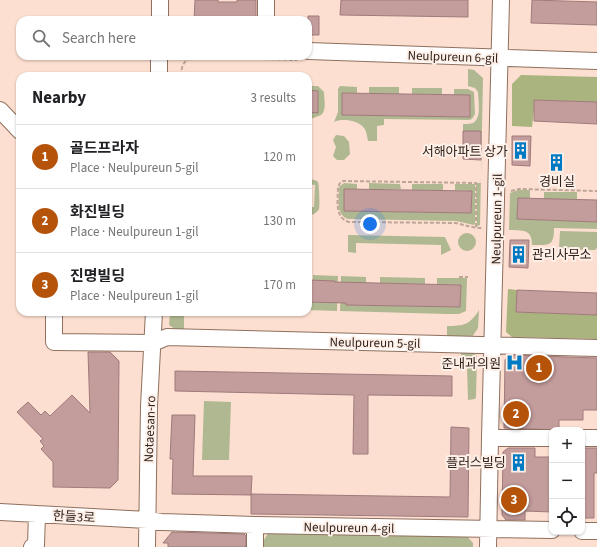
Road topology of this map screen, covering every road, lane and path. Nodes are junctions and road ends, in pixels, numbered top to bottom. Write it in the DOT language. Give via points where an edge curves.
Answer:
graph roads {
  1 [pos="160,0"];
  2 [pos="266,0"];
  3 [pos="501,0"];
  4 [pos="160,16"];
  5 [pos="266,16"];
  6 [pos="312,56"];
  7 [pos="500,58"];
  8 [pos="159,60"];
  9 [pos="187,60"];
  10 [pos="597,61"];
  11 [pos="159,72"];
  12 [pos="181,72"];
  13 [pos="0,110"];
  14 [pos="16,127"];
  15 [pos="597,191"];
  16 [pos="507,194"];
  17 [pos="485,225"];
  18 [pos="476,227"];
  19 [pos="459,277"];
  20 [pos="468,277"];
  21 [pos="54,316"];
  22 [pos="154,316"];
  23 [pos="153,343"];
  24 [pos="493,345"];
  25 [pos="597,348"];
  26 [pos="490,438"];
  27 [pos="549,438"];
  28 [pos="585,438"];
  29 [pos="597,438"];
  30 [pos="0,512"];
  31 [pos="37,514"];
  32 [pos="147,520"];
  33 [pos="255,525"];
  34 [pos="489,529"];
  35 [pos="549,530"];
  36 [pos="585,531"];
  37 [pos="597,531"];
  38 [pos="32,547"];
  39 [pos="147,547"];
  40 [pos="254,547"];
  41 [pos="488,547"];
  1 -- 4 [label="street"];
  2 -- 5 [label="street"];
  3 -- 7 [label="street, Neulpureun 1-gil"];
  6 -- 7 [label="street, Neulpureun 6-gil"];
  7 -- 10 [label="street, Neulpureun 6-gil"];
  7 -- 24 [label="street, Neulpureun 1-gil"];
  8 -- 11 [label="street"];
  9 -- 12 [label="path"];
  13 -- 14 [label="street"];
  15 -- 16 [label="path" via="519,189"];
  17 -- 18 [label="path" via="482,228"];
  18 -- 18 [label="path" via="476,183 343,181 338,187 338,213 349,222 456,223"];
  19 -- 20 [label="path"];
  21 -- 23 [label="street, Neulpureun 5-gil" via="54,342"];
  22 -- 23 [label="street, Notaesan-ro"];
  23 -- 24 [label="street, Neulpureun 5-gil" via="167,337"];
  23 -- 32 [label="street, Notaesan-ro" via="148,406"];
  24 -- 25 [label="street, Neulpureun 5-gil"];
  24 -- 26 [label="street, Neulpureun 1-gil"];
  26 -- 27 [label="street"];
  26 -- 34 [label="street, Neulpureun 1-gil"];
  28 -- 29 [label="street"];
  30 -- 31 [label="street, 한들3로"];
  31 -- 32 [label="street, 한들3로"];
  31 -- 38 [label="street" via="36,545"];
  32 -- 33 [label="street, Neulpureun 4-gil"];
  32 -- 39 [label="street, Notaesan-ro"];
  33 -- 34 [label="street, Neulpureun 4-gil"];
  33 -- 40 [label="street"];
  34 -- 35 [label="street, Neulpureun 4-gil"];
  34 -- 41 [label="street, Neulpureun 1-gil"];
  36 -- 37 [label="street"];
}
